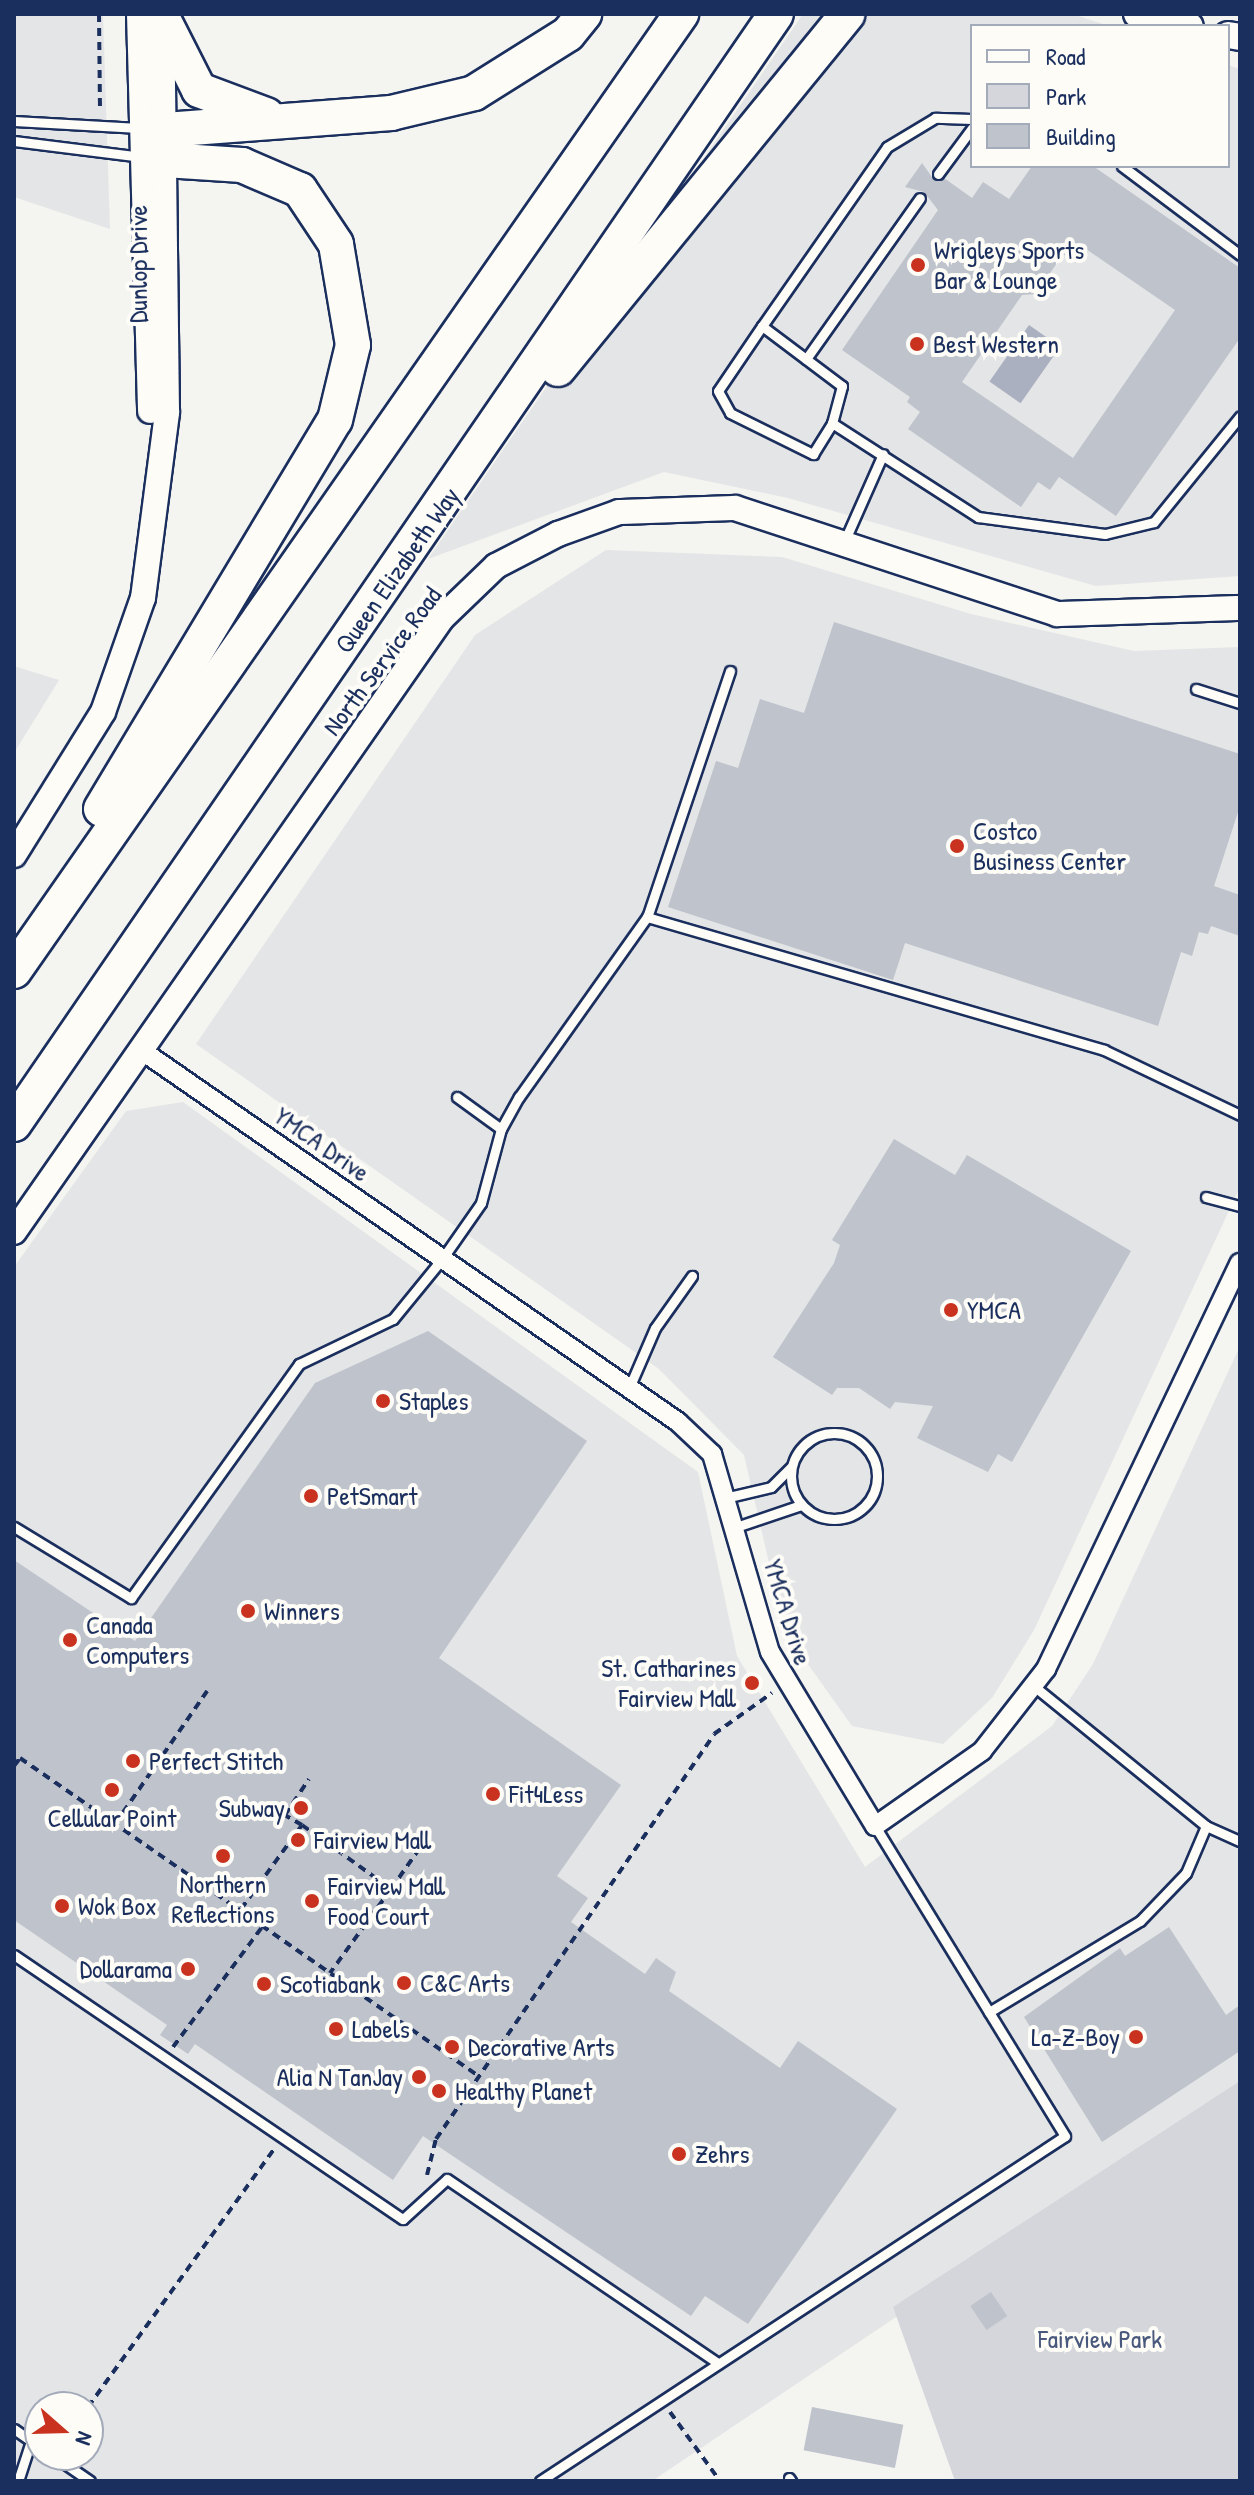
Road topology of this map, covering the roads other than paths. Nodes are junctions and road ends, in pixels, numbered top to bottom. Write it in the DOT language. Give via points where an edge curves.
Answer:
graph roads {
  1 [pos="139,14"];
  2 [pos="161,14"];
  3 [pos="584,14"];
  4 [pos="681,14"];
  5 [pos="776,14"];
  6 [pos="848,14"];
  7 [pos="1137,14"];
  8 [pos="1181,24"];
  9 [pos="970,119"];
  10 [pos="323,120"];
  11 [pos="14,121"];
  12 [pos="970,131"];
  13 [pos="14,141"];
  14 [pos="154,144"];
  15 [pos="1125,168"];
  16 [pos="938,174"];
  17 [pos="920,198"];
  18 [pos="1240,255"];
  19 [pos="762,326"];
  20 [pos="806,359"];
  21 [pos="1240,416"];
  22 [pos="832,423"];
  23 [pos="883,454"];
  24 [pos="417,543"];
  25 [pos="844,543"];
  26 [pos="1240,608"];
  27 [pos="730,671"];
  28 [pos="1196,689"];
  29 [pos="1240,703"];
  30 [pos="14,855"];
  31 [pos="647,917"];
  32 [pos="14,954"];
  33 [pos="14,971"];
  34 [pos="141,1050"];
  35 [pos="457,1097"];
  36 [pos="1240,1113"];
  37 [pos="14,1124"];
  38 [pos="501,1129"];
  39 [pos="1206,1197"];
  40 [pos="1240,1206"];
  41 [pos="14,1232"];
  42 [pos="442,1259"];
  43 [pos="1240,1263"];
  44 [pos="692,1276"];
  45 [pos="629,1388"];
  46 [pos="791,1467"];
  47 [pos="729,1497"];
  48 [pos="801,1505"];
  49 [pos="14,1527"];
  50 [pos="736,1527"];
  51 [pos="1035,1687"];
  52 [pos="875,1826"];
  53 [pos="1206,1826"];
  54 [pos="1240,1841"];
  55 [pos="14,1955"];
  56 [pos="989,2012"];
  57 [pos="718,2363"];
  58 [pos="540,2481"];
  1 -- 14 [label="street, Dunlop Drive"];
  2 -- 10 [label="highway" via="186,72 216,101 250,113"];
  2 -- 14 [label="street, Dunlop Drive"];
  3 -- 10 [label="highway" via="568,34 474,93"];
  4 -- 33 [label="highway"];
  5 -- 24 [label="highway, Queen Elizabeth Way"];
  6 -- 24 [label="highway"];
  7 -- 8 [label="main road"];
  9 -- 19 [label="lane" via="935,118 887,147"];
  10 -- 14 [label="highway"];
  11 -- 14 [label="lane" via="101,125"];
  12 -- 16 [label="lane"];
  13 -- 14 [label="lane"];
  14 -- 30 [label="street, Dunlop Drive" via="167,412 143,598 103,712"];
  14 -- 32 [label="highway" via="242,165 300,190 336,244 353,345 335,420"];
  15 -- 18 [label="lane"];
  17 -- 20 [label="lane"];
  19 -- 20 [label="lane"];
  19 -- 22 [label="lane" via="718,391 730,413 813,454"];
  20 -- 22 [label="lane" via="842,386"];
  21 -- 23 [label="lane" via="1154,522 1105,534 978,517"];
  22 -- 23 [label="lane"];
  23 -- 25 [label="lane"];
  24 -- 37 [label="highway, Queen Elizabeth Way"];
  25 -- 26 [label="street, North Service Road" via="1057,614"];
  25 -- 34 [label="street, North Service Road" via="735,508 673,506 607,516 496,566 442,618"];
  27 -- 31 [label="lane"];
  28 -- 29 [label="lane"];
  31 -- 36 [label="lane" via="1104,1050"];
  31 -- 38 [label="lane"];
  34 -- 41 [label="street, North Service Road"];
  34 -- 42 [label="street, YMCA Drive"];
  35 -- 38 [label="lane"];
  38 -- 42 [label="lane" via="481,1203"];
  39 -- 40 [label="lane"];
  42 -- 45 [label="street, YMCA Drive"];
  42 -- 49 [label="lane" via="393,1319 299,1364 131,1598"];
  43 -- 51 [label="street"];
  44 -- 45 [label="lane" via="655,1328"];
  45 -- 47 [label="street, YMCA Drive" via="712,1454"];
  46 -- 47 [label="lane" via="771,1487"];
  46 -- 48 [label="lane"];
  46 -- 48 [label="lane" via="806,1442 831,1432 856,1438 877,1471 872,1496 855,1515 820,1518"];
  47 -- 50 [label="street, YMCA Drive"];
  48 -- 50 [label="lane"];
  50 -- 52 [label="street, YMCA Drive" via="784,1685"];
  51 -- 52 [label="street" via="982,1751"];
  51 -- 53 [label="lane"];
  52 -- 56 [label="lane"];
  53 -- 54 [label="lane"];
  53 -- 56 [label="lane" via="1186,1873 1140,1921"];
  55 -- 57 [label="lane" via="403,2219 447,2179"];
  56 -- 57 [label="lane" via="1065,2136"];
  57 -- 58 [label="lane"];
}
